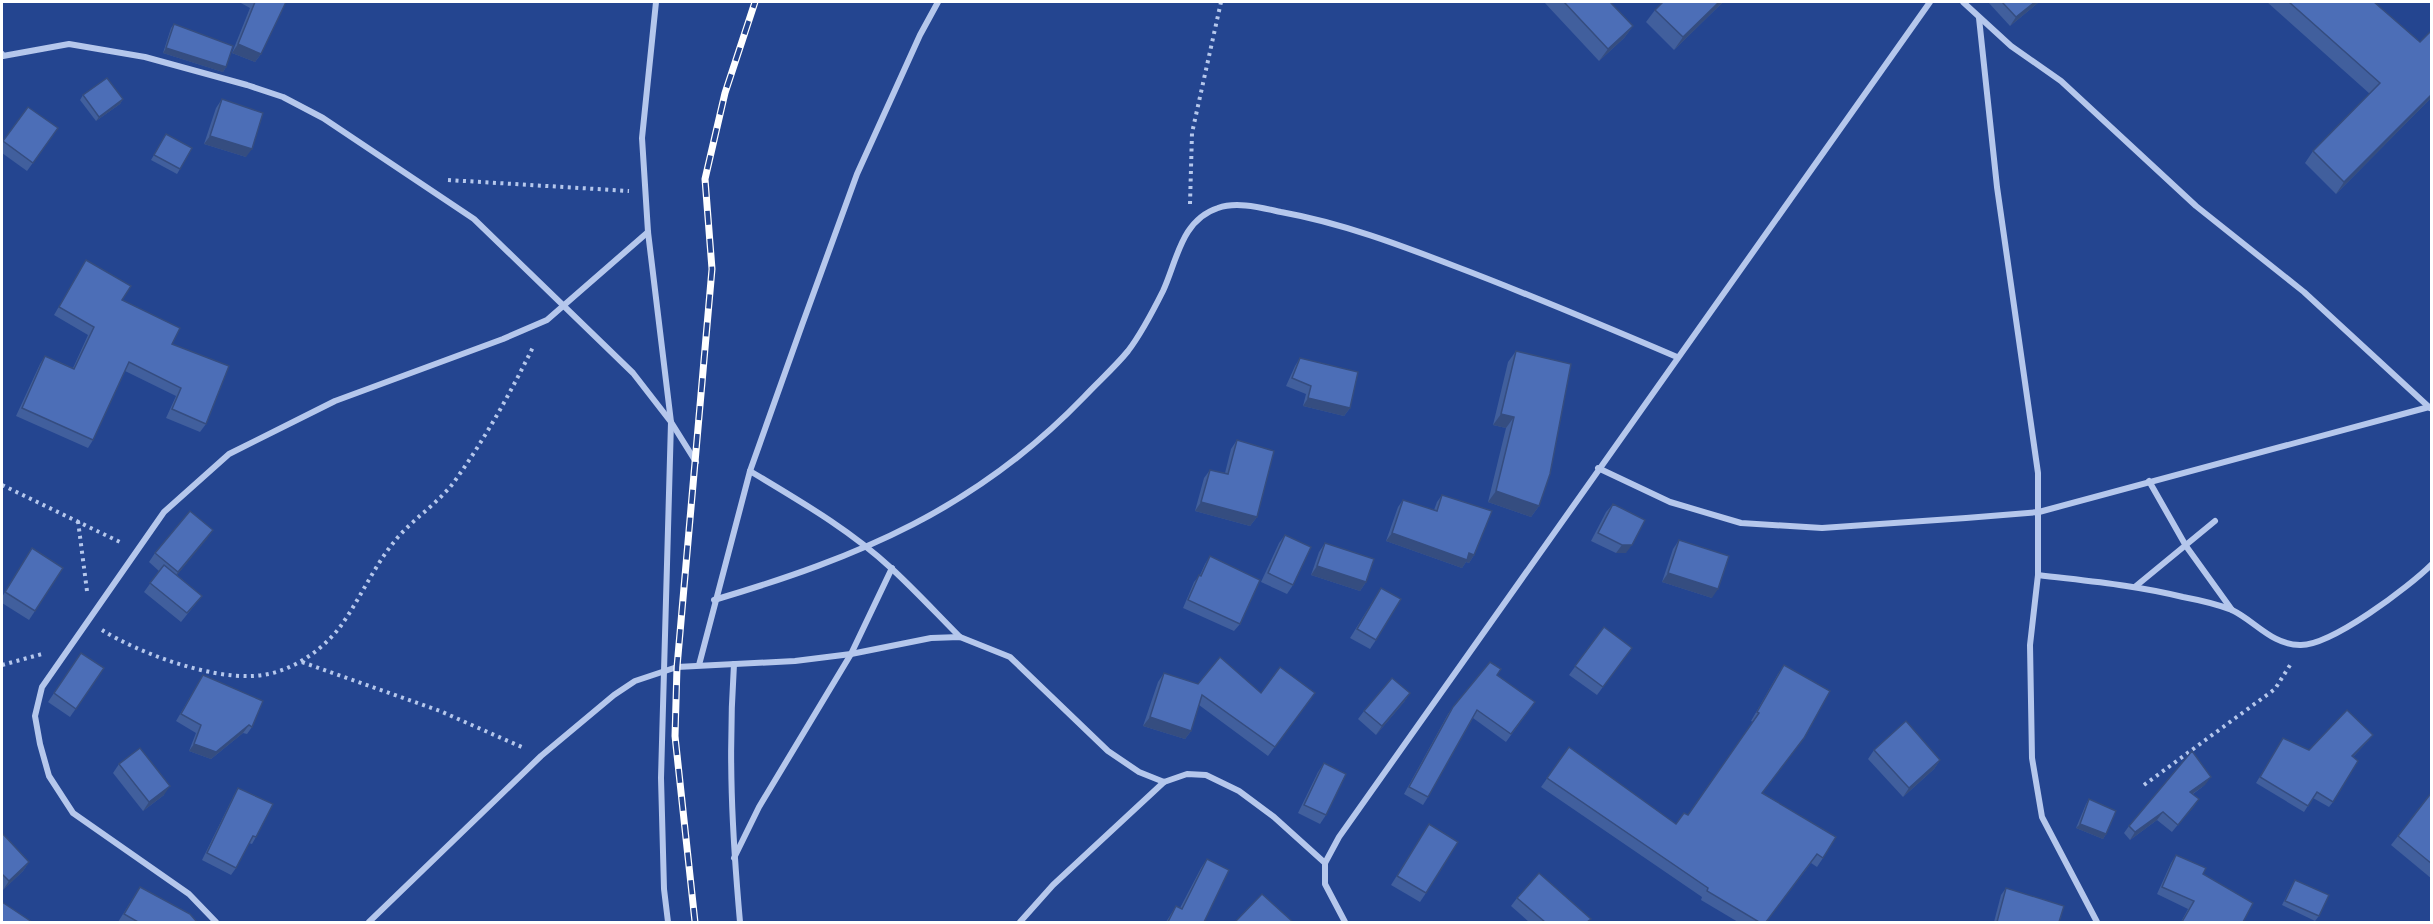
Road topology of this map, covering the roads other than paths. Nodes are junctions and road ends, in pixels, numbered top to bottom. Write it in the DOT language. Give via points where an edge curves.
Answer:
graph roads {
  1 [pos="656,2"];
  2 [pos="938,2"];
  3 [pos="1930,2"];
  4 [pos="1963,2"];
  5 [pos="1979,18"];
  6 [pos="2,56"];
  7 [pos="648,232"];
  8 [pos="565,307"];
  9 [pos="1677,357"];
  10 [pos="2430,409"];
  11 [pos="671,422"];
  12 [pos="696,462"];
  13 [pos="1598,468"];
  14 [pos="750,471"];
  15 [pos="2149,481"];
  16 [pos="2039,512"];
  17 [pos="2215,521"];
  18 [pos="2186,546"];
  19 [pos="868,548"];
  20 [pos="2432,564"];
  21 [pos="892,568"];
  22 [pos="2038,574"];
  23 [pos="2136,586"];
  24 [pos="714,600"];
  25 [pos="2232,610"];
  26 [pos="960,637"];
  27 [pos="851,654"];
  28 [pos="734,663"];
  29 [pos="699,665"];
  30 [pos="663,670"];
  31 [pos="1164,782"];
  32 [pos="734,858"];
  33 [pos="1324,862"];
  34 [pos="216,922"];
  35 [pos="369,922"];
  36 [pos="668,922"];
  37 [pos="740,922"];
  38 [pos="1020,922"];
  39 [pos="1345,922"];
  40 [pos="2097,922"];
  1 -- 7 [label="street" via="642,138"];
  2 -- 14 [label="street" via="856,174"];
  3 -- 9 [label="street"];
  4 -- 5 [label="street"];
  5 -- 10 [label="street" via="2061,81 2196,206 2304,292"];
  5 -- 16 [label="street" via="1997,187 2032,415"];
  6 -- 8 [label="street" via="69,44 145,57 283,97 323,118 474,219"];
  7 -- 8 [label="street"];
  7 -- 11 [label="street"];
  8 -- 11 [label="street" via="633,373"];
  8 -- 34 [label="street" via="547,320 503,339 335,401 229,453 165,512 42,687 35,716 49,776 73,813 189,894"];
  9 -- 13 [label="street"];
  9 -- 19 [label="street" via="1467,271 1319,219 1250,206 1218,207 1191,225 1162,291 1128,351 1054,428 945,509"];
  10 -- 15 [label="street"];
  11 -- 12 [label="street"];
  11 -- 30 [label="street"];
  13 -- 16 [label="street" via="1670,502 1742,523 1822,528"];
  13 -- 33 [label="street"];
  14 -- 19 [label="street"];
  14 -- 24 [label="street"];
  15 -- 16 [label="street"];
  15 -- 18 [label="street"];
  16 -- 22 [label="street"];
  17 -- 18 [label="street"];
  18 -- 23 [label="street"];
  18 -- 25 [label="street"];
  19 -- 21 [label="street"];
  19 -- 24 [label="street" via="792,577"];
  20 -- 25 [label="street" via="2372,611 2328,637 2301,645 2274,639"];
  21 -- 26 [label="street"];
  21 -- 27 [label="street"];
  22 -- 23 [label="street"];
  22 -- 40 [label="street" via="2030,645 2032,758 2042,817"];
  23 -- 25 [label="street"];
  24 -- 29 [label="street"];
  26 -- 27 [label="street" via="931,638"];
  26 -- 31 [label="street" via="1010,657 1108,751 1138,772"];
  27 -- 28 [label="street"];
  27 -- 32 [label="street" via="775,778"];
  28 -- 29 [label="street"];
  28 -- 32 [label="street" via="729,738"];
  29 -- 30 [label="street"];
  30 -- 35 [label="street" via="614,695 541,756"];
  30 -- 36 [label="street" via="661,778"];
  31 -- 33 [label="street" via="1187,774 1206,775 1231,787 1274,817"];
  31 -- 38 [label="street" via="1053,885"];
  32 -- 37 [label="street"];
  33 -- 39 [label="street" via="1325,884"];
}
